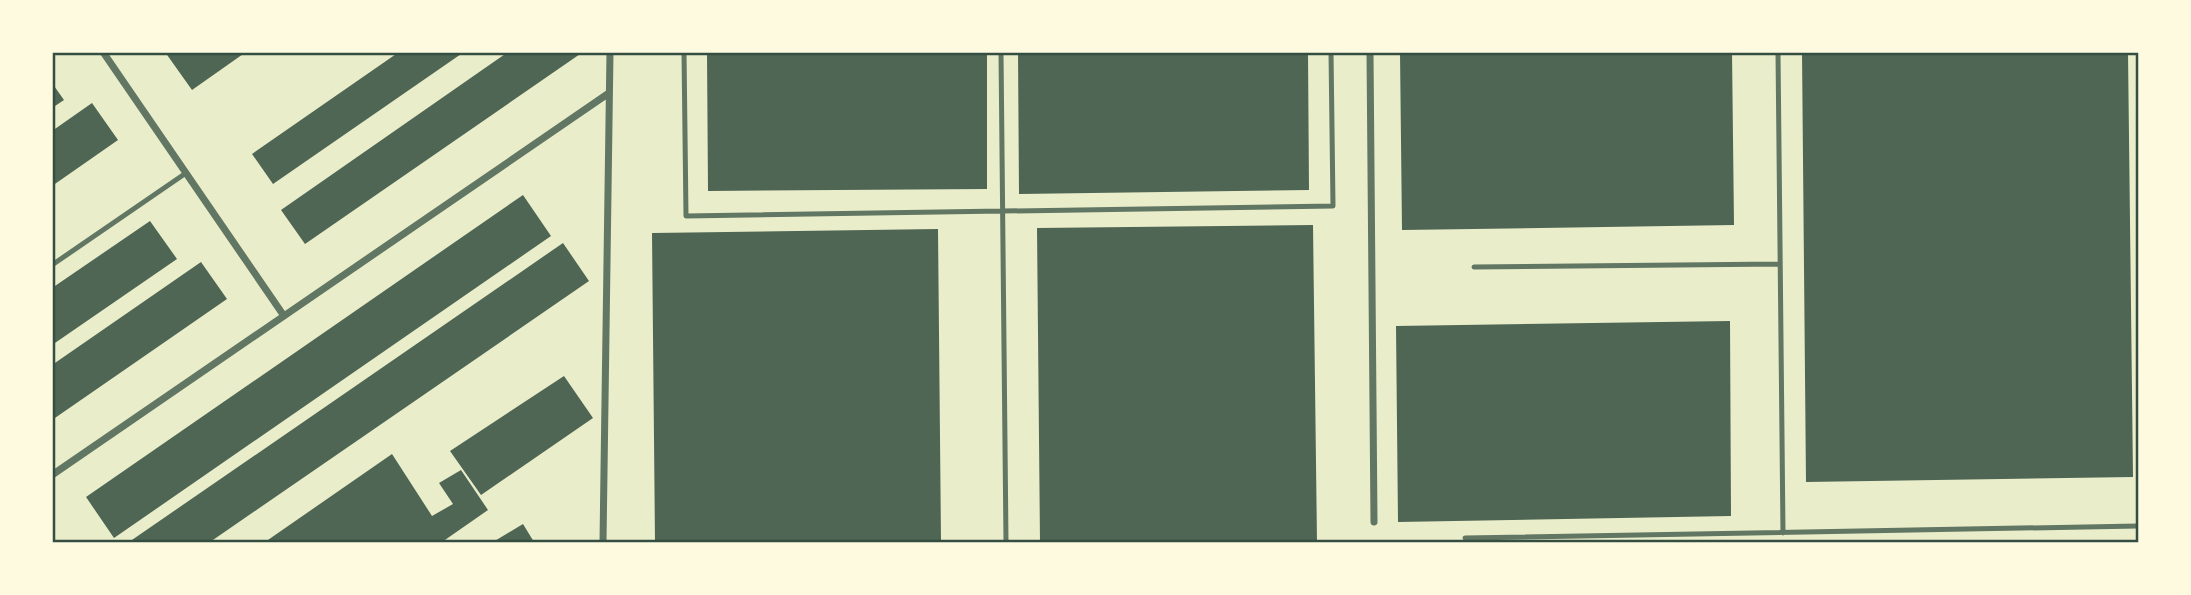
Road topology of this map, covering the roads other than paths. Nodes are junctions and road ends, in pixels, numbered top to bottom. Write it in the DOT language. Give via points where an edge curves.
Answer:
graph roads {
  1 [pos="103,52"];
  2 [pos="610,52"];
  3 [pos="684,52"];
  4 [pos="1001,52"];
  5 [pos="1331,52"];
  6 [pos="1370,52"];
  7 [pos="1778,52"];
  8 [pos="609,93"];
  9 [pos="186,173"];
  10 [pos="1002,211"];
  11 [pos="1780,264"];
  12 [pos="52,265"];
  13 [pos="1474,267"];
  14 [pos="284,316"];
  15 [pos="52,475"];
  16 [pos="1374,522"];
  17 [pos="2138,526"];
  18 [pos="1783,533"];
  19 [pos="1465,538"];
  20 [pos="603,542"];
  21 [pos="1006,542"];
  1 -- 9 [label="street"];
  2 -- 8 [label="street"];
  3 -- 10 [label="lane" via="685,216"];
  4 -- 10 [label="lane"];
  5 -- 10 [label="lane" via="1333,206"];
  6 -- 16 [label="street"];
  7 -- 11 [label="lane"];
  8 -- 14 [label="street"];
  8 -- 20 [label="street"];
  9 -- 12 [label="lane"];
  9 -- 14 [label="street"];
  10 -- 21 [label="lane"];
  11 -- 13 [label="lane"];
  11 -- 18 [label="lane"];
  14 -- 15 [label="street"];
  17 -- 18 [label="lane"];
  18 -- 19 [label="lane"];
}
